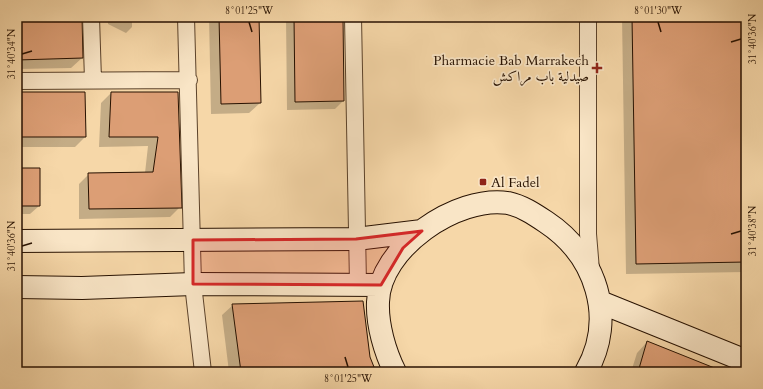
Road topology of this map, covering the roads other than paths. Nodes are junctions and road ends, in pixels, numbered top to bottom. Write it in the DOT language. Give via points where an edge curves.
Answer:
graph roads {
  1 [pos="91,17"];
  2 [pos="186,17"];
  3 [pos="353,17"];
  4 [pos="588,17"];
  5 [pos="93,80"];
  6 [pos="189,80"];
  7 [pos="17,81"];
  8 [pos="422,230"];
  9 [pos="356,239"];
  10 [pos="193,240"];
  11 [pos="17,241"];
  12 [pos="593,280"];
  13 [pos="193,284"];
  14 [pos="358,284"];
  15 [pos="381,285"];
  16 [pos="17,287"];
  17 [pos="600,302"];
  18 [pos="746,361"];
  19 [pos="203,372"];
  20 [pos="395,372"];
  21 [pos="586,372"];
  1 -- 5 [label="street"];
  2 -- 6 [label="street"];
  3 -- 9 [label="street"];
  4 -- 12 [label="street" via="588,234"];
  5 -- 6 [label="street"];
  5 -- 7 [label="street"];
  6 -- 10 [label="street"];
  8 -- 9 [label="street"];
  8 -- 12 [label="street" via="446,215 477,204 507,203 529,210 572,242"];
  8 -- 15 [label="street" via="389,266"];
  9 -- 10 [label="street"];
  9 -- 14 [label="street"];
  10 -- 11 [label="street"];
  10 -- 13 [label="street"];
  12 -- 17 [label="street"];
  13 -- 14 [label="street"];
  13 -- 16 [label="street" via="82,288"];
  13 -- 19 [label="street"];
  14 -- 15 [label="street"];
  15 -- 20 [label="street" via="378,302 381,325 385,349"];
  17 -- 18 [label="street"];
  17 -- 21 [label="street" via="599,337"];
}
